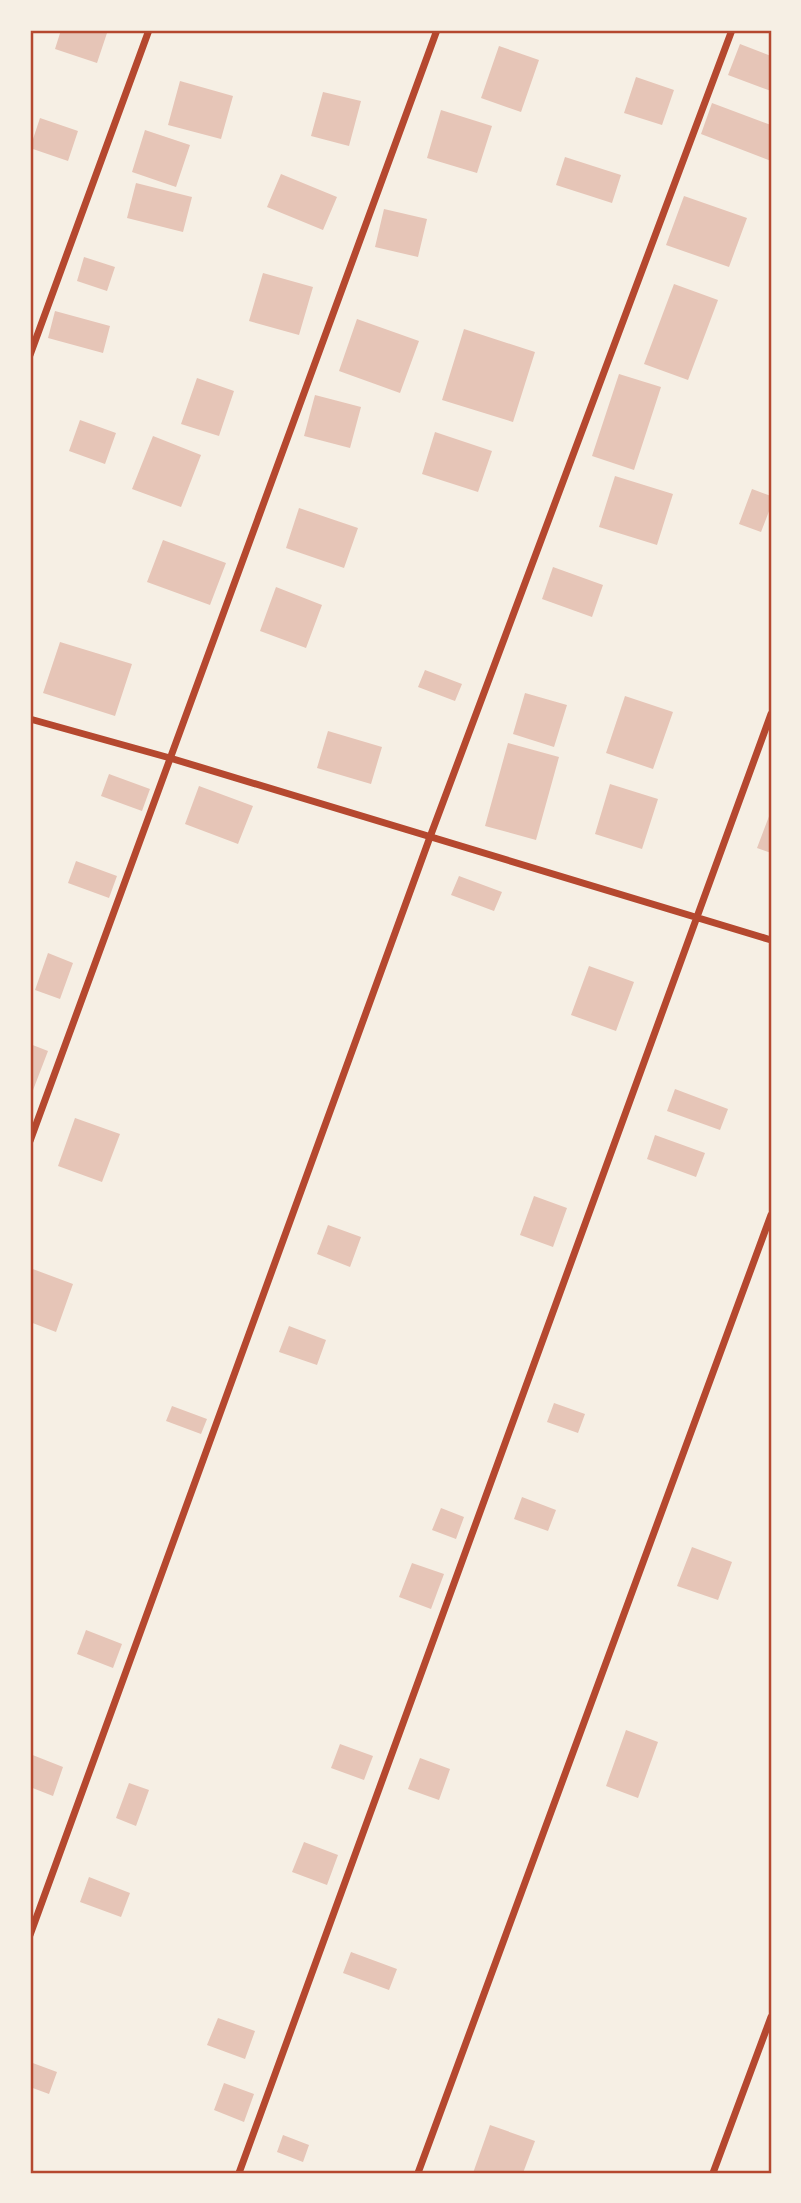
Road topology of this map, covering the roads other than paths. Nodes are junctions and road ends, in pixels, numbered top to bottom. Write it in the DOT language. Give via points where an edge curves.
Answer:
graph roads {
  1 [pos="149,30"];
  2 [pos="437,30"];
  3 [pos="732,30"];
  4 [pos="30,355"];
  5 [pos="771,714"];
  6 [pos="30,719"];
  7 [pos="170,758"];
  8 [pos="430,837"];
  9 [pos="696,916"];
  10 [pos="771,940"];
  11 [pos="30,1141"];
  12 [pos="771,1215"];
  13 [pos="30,1935"];
  14 [pos="771,2017"];
  15 [pos="239,2173"];
  16 [pos="418,2173"];
  17 [pos="712,2173"];
  1 -- 4 [label="street"];
  2 -- 7 [label="street"];
  3 -- 8 [label="street"];
  5 -- 9 [label="street"];
  6 -- 7 [label="street"];
  7 -- 8 [label="street"];
  7 -- 11 [label="street"];
  8 -- 9 [label="street"];
  8 -- 13 [label="street"];
  9 -- 10 [label="street"];
  9 -- 15 [label="street"];
  12 -- 16 [label="street"];
  14 -- 17 [label="street"];
}
